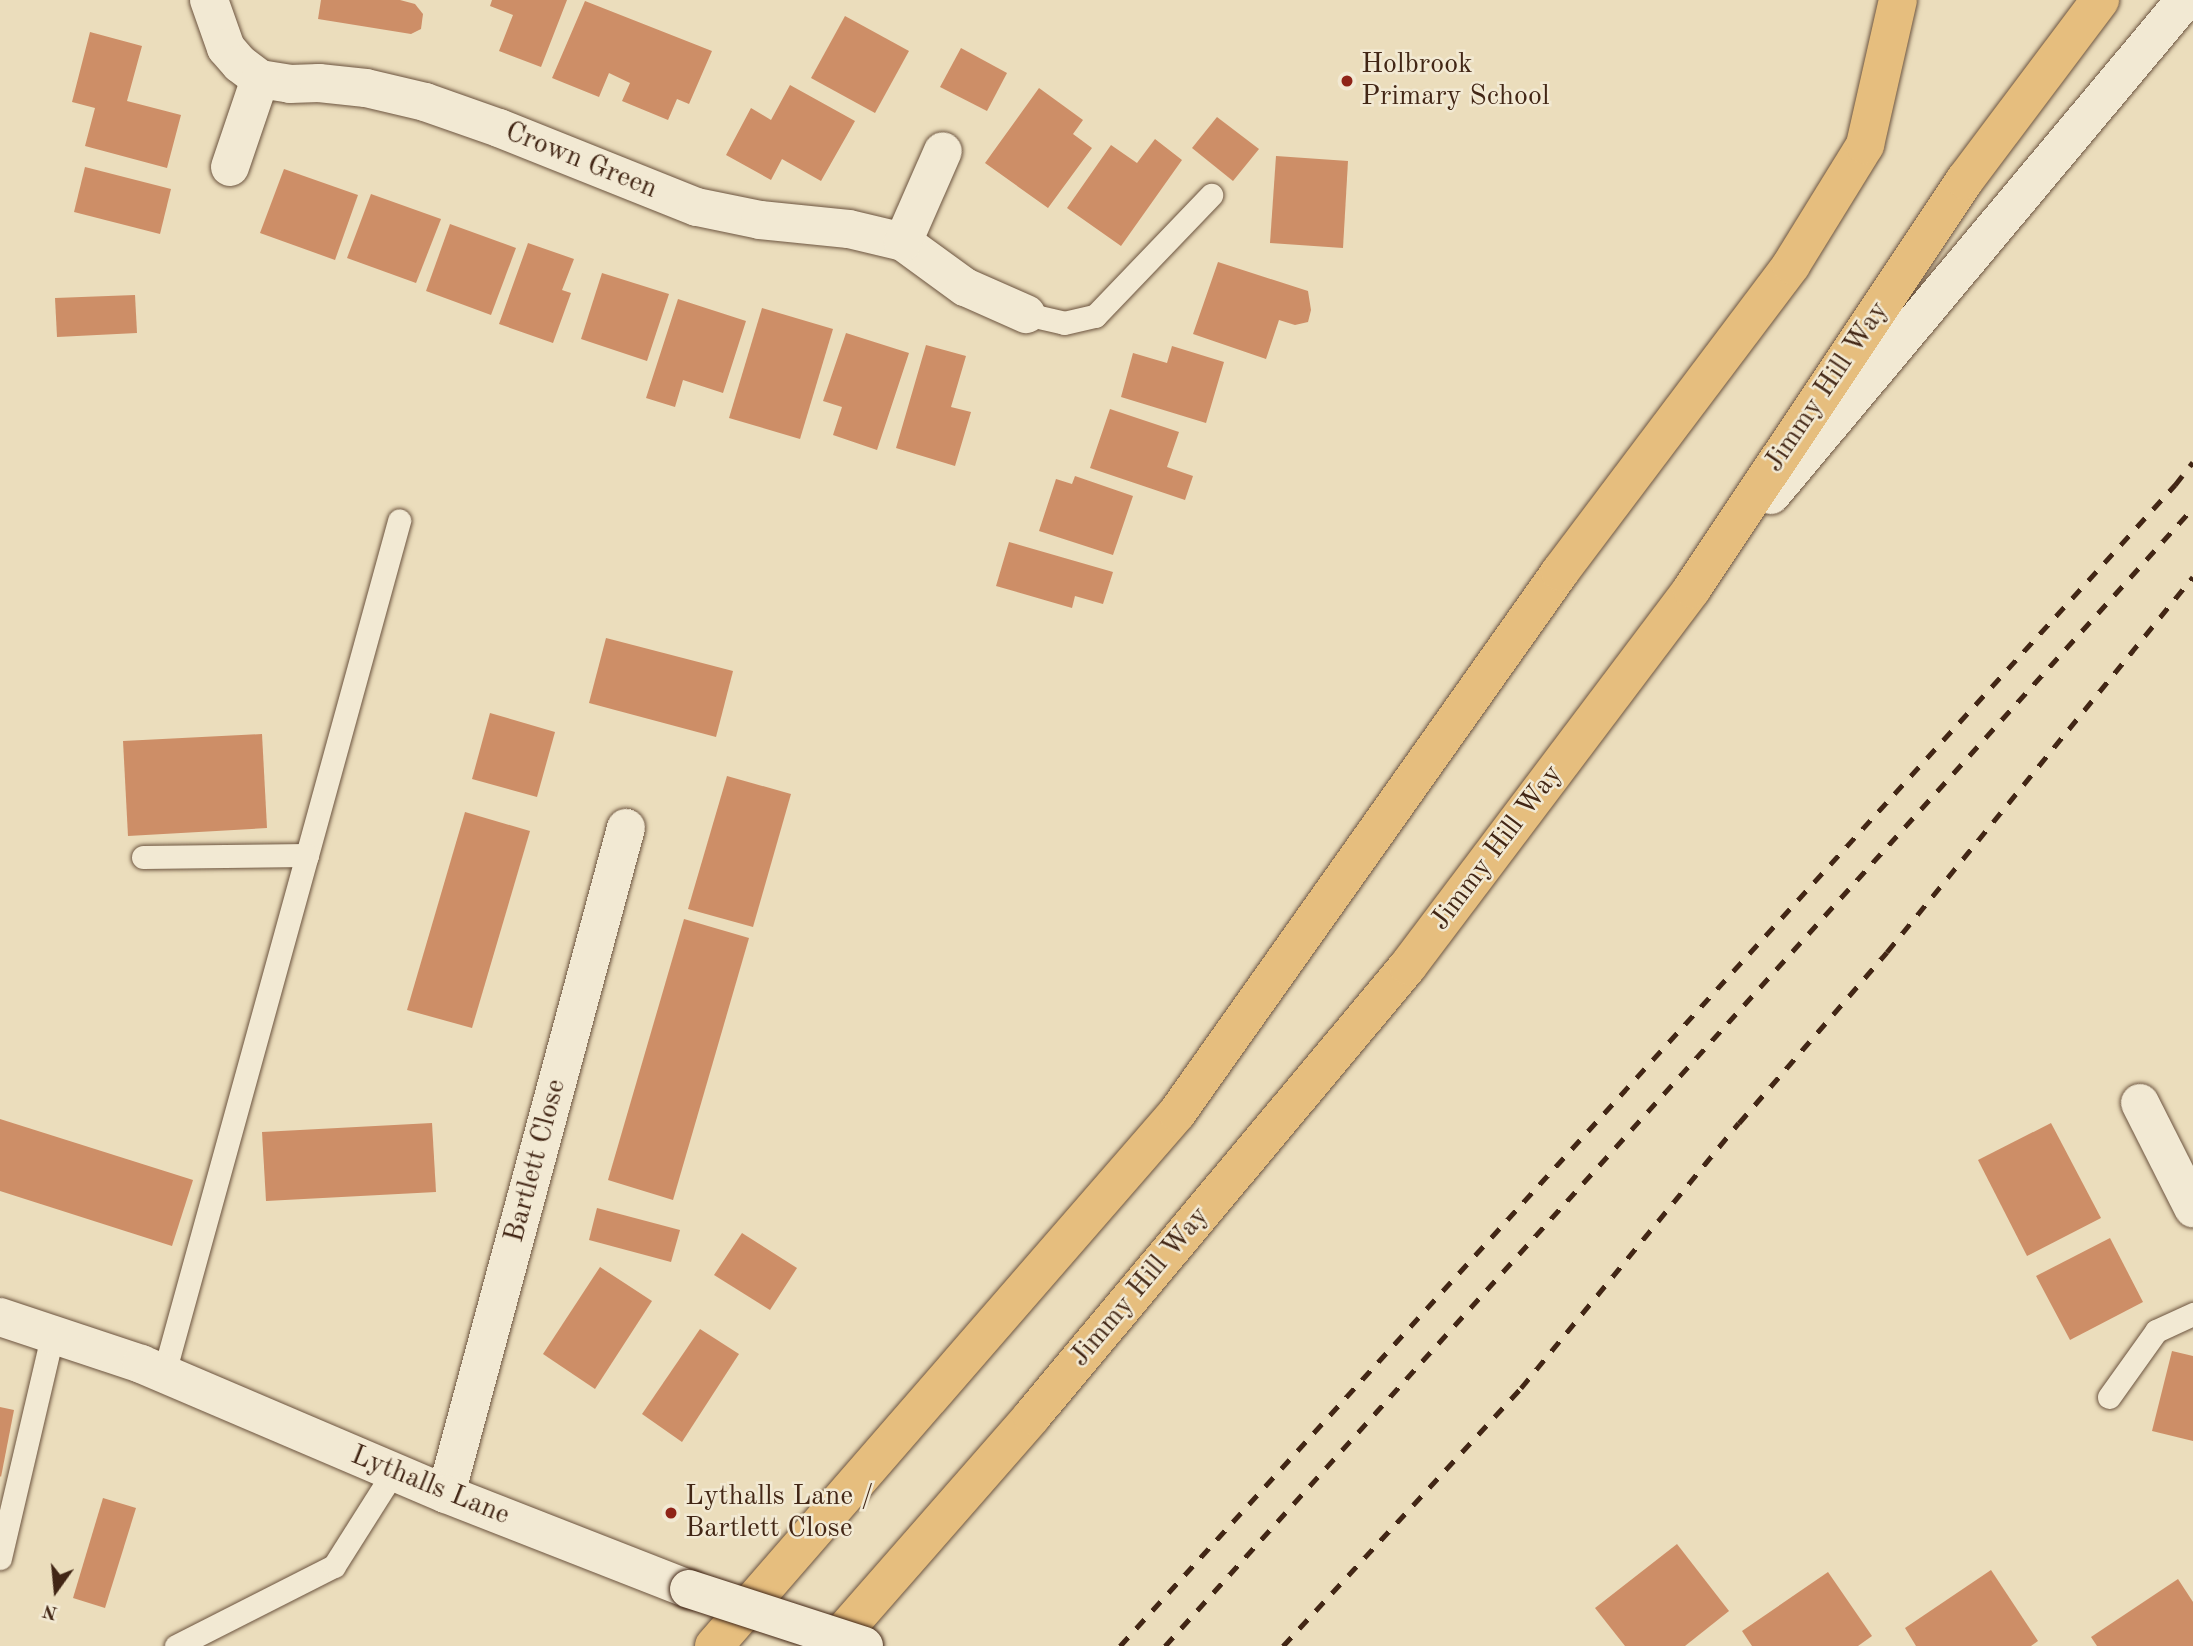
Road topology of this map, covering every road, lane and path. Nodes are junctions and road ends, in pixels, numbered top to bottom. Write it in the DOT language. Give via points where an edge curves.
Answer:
graph roads {
  1 [pos="209,0"];
  2 [pos="1898,0"];
  3 [pos="2100,0"];
  4 [pos="2185,0"];
  5 [pos="260,79"];
  6 [pos="943,151"];
  7 [pos="230,167"];
  8 [pos="1211,195"];
  9 [pos="903,242"];
  10 [pos="1026,314"];
  11 [pos="399,520"];
  12 [pos="1692,589"];
  13 [pos="626,828"];
  14 [pos="307,855"];
  15 [pos="143,857"];
  16 [pos="2140,1103"];
  17 [pos="2193,1208"];
  18 [pos="2193,1314"];
  19 [pos="0,1317"];
  20 [pos="52,1332"];
  21 [pos="163,1373"];
  22 [pos="2109,1397"];
  23 [pos="394,1471"];
  24 [pos="446,1494"];
  25 [pos="0,1558"];
  26 [pos="176,1646"];
  27 [pos="714,1646"];
  28 [pos="831,1646"];
  29 [pos="864,1646"];
  1 -- 5 [label="street" via="226,47"];
  2 -- 27 [label="highway" via="1865,145 1791,265 1560,572 1177,1113"];
  3 -- 12 [label="highway, Jimmy Hill Way" via="1965,180"];
  4 -- 12 [label="street"];
  5 -- 7 [label="street"];
  5 -- 9 [label="street, Crown Green" via="366,88 425,102 697,207 760,220 849,229"];
  6 -- 9 [label="street"];
  8 -- 10 [label="lane" via="1095,316 1064,323"];
  9 -- 10 [label="street, Crown Green" via="965,287"];
  11 -- 14 [label="lane"];
  12 -- 28 [label="highway, Jimmy Hill Way" via="1408,966 1032,1416"];
  13 -- 24 [label="street, Bartlett Close"];
  14 -- 15 [label="lane"];
  14 -- 21 [label="lane"];
  16 -- 17 [label="street"];
  18 -- 22 [label="lane" via="2156,1331"];
  19 -- 20 [label="street, Lythalls Lane"];
  20 -- 21 [label="street, Lythalls Lane"];
  20 -- 25 [label="lane"];
  21 -- 23 [label="street, Lythalls Lane"];
  23 -- 24 [label="street, Lythalls Lane"];
  23 -- 26 [label="lane" via="334,1566"];
  24 -- 29 [label="street, Lythalls Lane, bridge" via="690,1589"];
}
